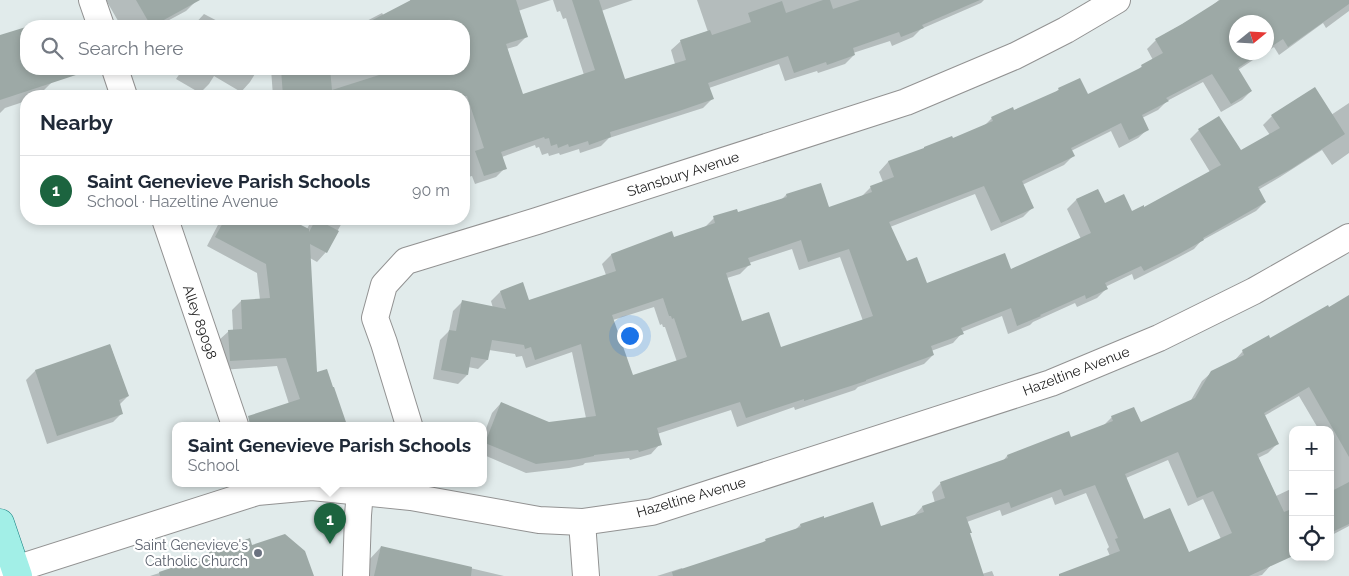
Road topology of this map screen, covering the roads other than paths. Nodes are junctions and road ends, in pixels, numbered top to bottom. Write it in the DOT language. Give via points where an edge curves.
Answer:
graph roads {
  1 [pos="92,0"];
  2 [pos="1117,0"];
  3 [pos="99,20"];
  4 [pos="117,75"];
  5 [pos="122,90"];
  6 [pos="167,225"];
  7 [pos="1349,237"];
  8 [pos="233,422"];
  9 [pos="408,422"];
  10 [pos="255,487"];
  11 [pos="412,490"];
  12 [pos="360,492"];
  13 [pos="582,522"];
  14 [pos="0,523"];
  15 [pos="11,573"];
  16 [pos="356,576"];
  17 [pos="586,576"];
  1 -- 3 [label="street"];
  2 -- 9 [label="street, Stansbury Avenue" via="1014,56 906,102 406,261 384,285 375,318"];
  4 -- 5 [label="street"];
  6 -- 8 [label="street, Alley 89098"];
  7 -- 13 [label="street, Hazeltine Avenue" via="1159,338 1051,383 652,512"];
  10 -- 12 [label="street, Hazeltine Avenue" via="312,487"];
  10 -- 15 [label="street, Hazeltine Avenue"];
  11 -- 12 [label="street, Hazeltine Avenue"];
  11 -- 13 [label="street, Hazeltine Avenue" via="539,520"];
  12 -- 16 [label="street"];
  13 -- 17 [label="street"];
  14 -- 15 [label="main road"];
}
